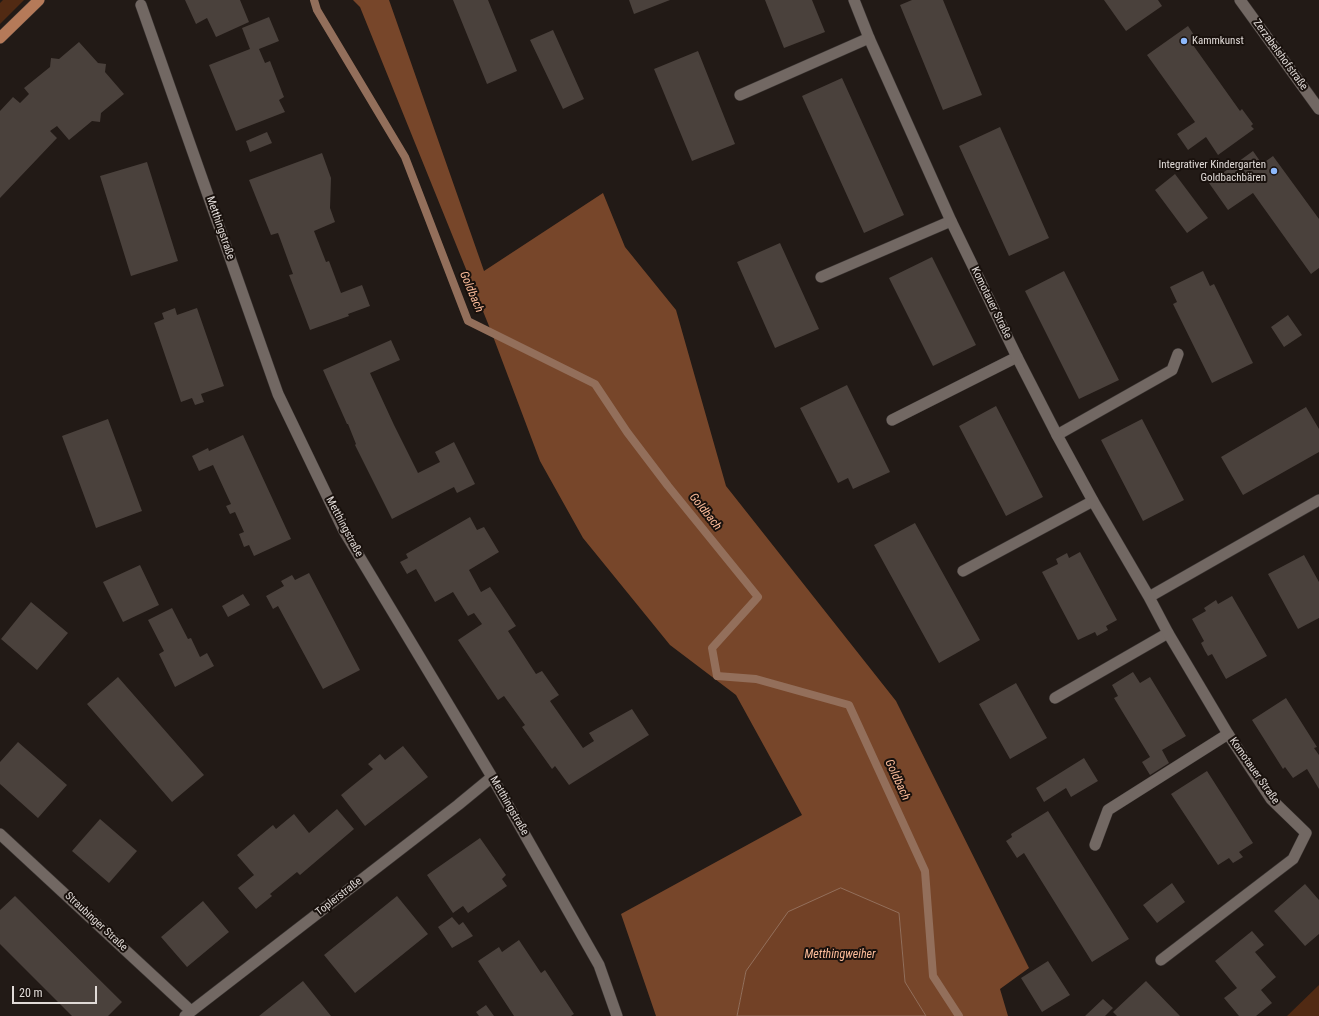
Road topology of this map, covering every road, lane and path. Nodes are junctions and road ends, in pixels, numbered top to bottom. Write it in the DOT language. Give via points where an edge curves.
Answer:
graph roads {
  1 [pos="39,0"];
  2 [pos="854,0"];
  3 [pos="1240,0"];
  4 [pos="141,5"];
  5 [pos="0,38"];
  6 [pos="869,38"];
  7 [pos="740,95"];
  8 [pos="1319,109"];
  9 [pos="951,221"];
  10 [pos="821,277"];
  11 [pos="1178,354"];
  12 [pos="1017,357"];
  13 [pos="892,420"];
  14 [pos="1057,435"];
  15 [pos="1093,500"];
  16 [pos="1319,500"];
  17 [pos="963,571"];
  18 [pos="1149,597"];
  19 [pos="1168,633"];
  20 [pos="1055,698"];
  21 [pos="1228,734"];
  22 [pos="492,777"];
  23 [pos="0,834"];
  24 [pos="1095,845"];
  25 [pos="1161,960"];
  26 [pos="188,1014"];
  27 [pos="617,1016"];
  1 -- 5 [label="main road"];
  2 -- 6 [label="street, Komotauer Straße"];
  3 -- 8 [label="street, Zerzabelshofstraße"];
  4 -- 22 [label="street, Metthingstraße" via="278,394 344,531"];
  6 -- 7 [label="street"];
  6 -- 9 [label="street, Komotauer Straße"];
  9 -- 10 [label="street"];
  9 -- 12 [label="street, Komotauer Straße"];
  11 -- 14 [label="street" via="1172,370"];
  12 -- 13 [label="street"];
  12 -- 14 [label="street, Komotauer Straße"];
  14 -- 15 [label="street, Komotauer Straße"];
  15 -- 17 [label="street"];
  15 -- 18 [label="street, Komotauer Straße"];
  16 -- 18 [label="street"];
  18 -- 19 [label="street, Komotauer Straße"];
  19 -- 20 [label="street"];
  19 -- 21 [label="street, Komotauer Straße"];
  21 -- 24 [label="street" via="1108,810"];
  21 -- 25 [label="street, Komotauer Straße" via="1271,799 1306,833 1293,859"];
  22 -- 26 [label="street, Toplerstraße"];
  22 -- 27 [label="street, Metthingstraße" via="598,964"];
  23 -- 26 [label="street, Straubinger Straße"];
}
